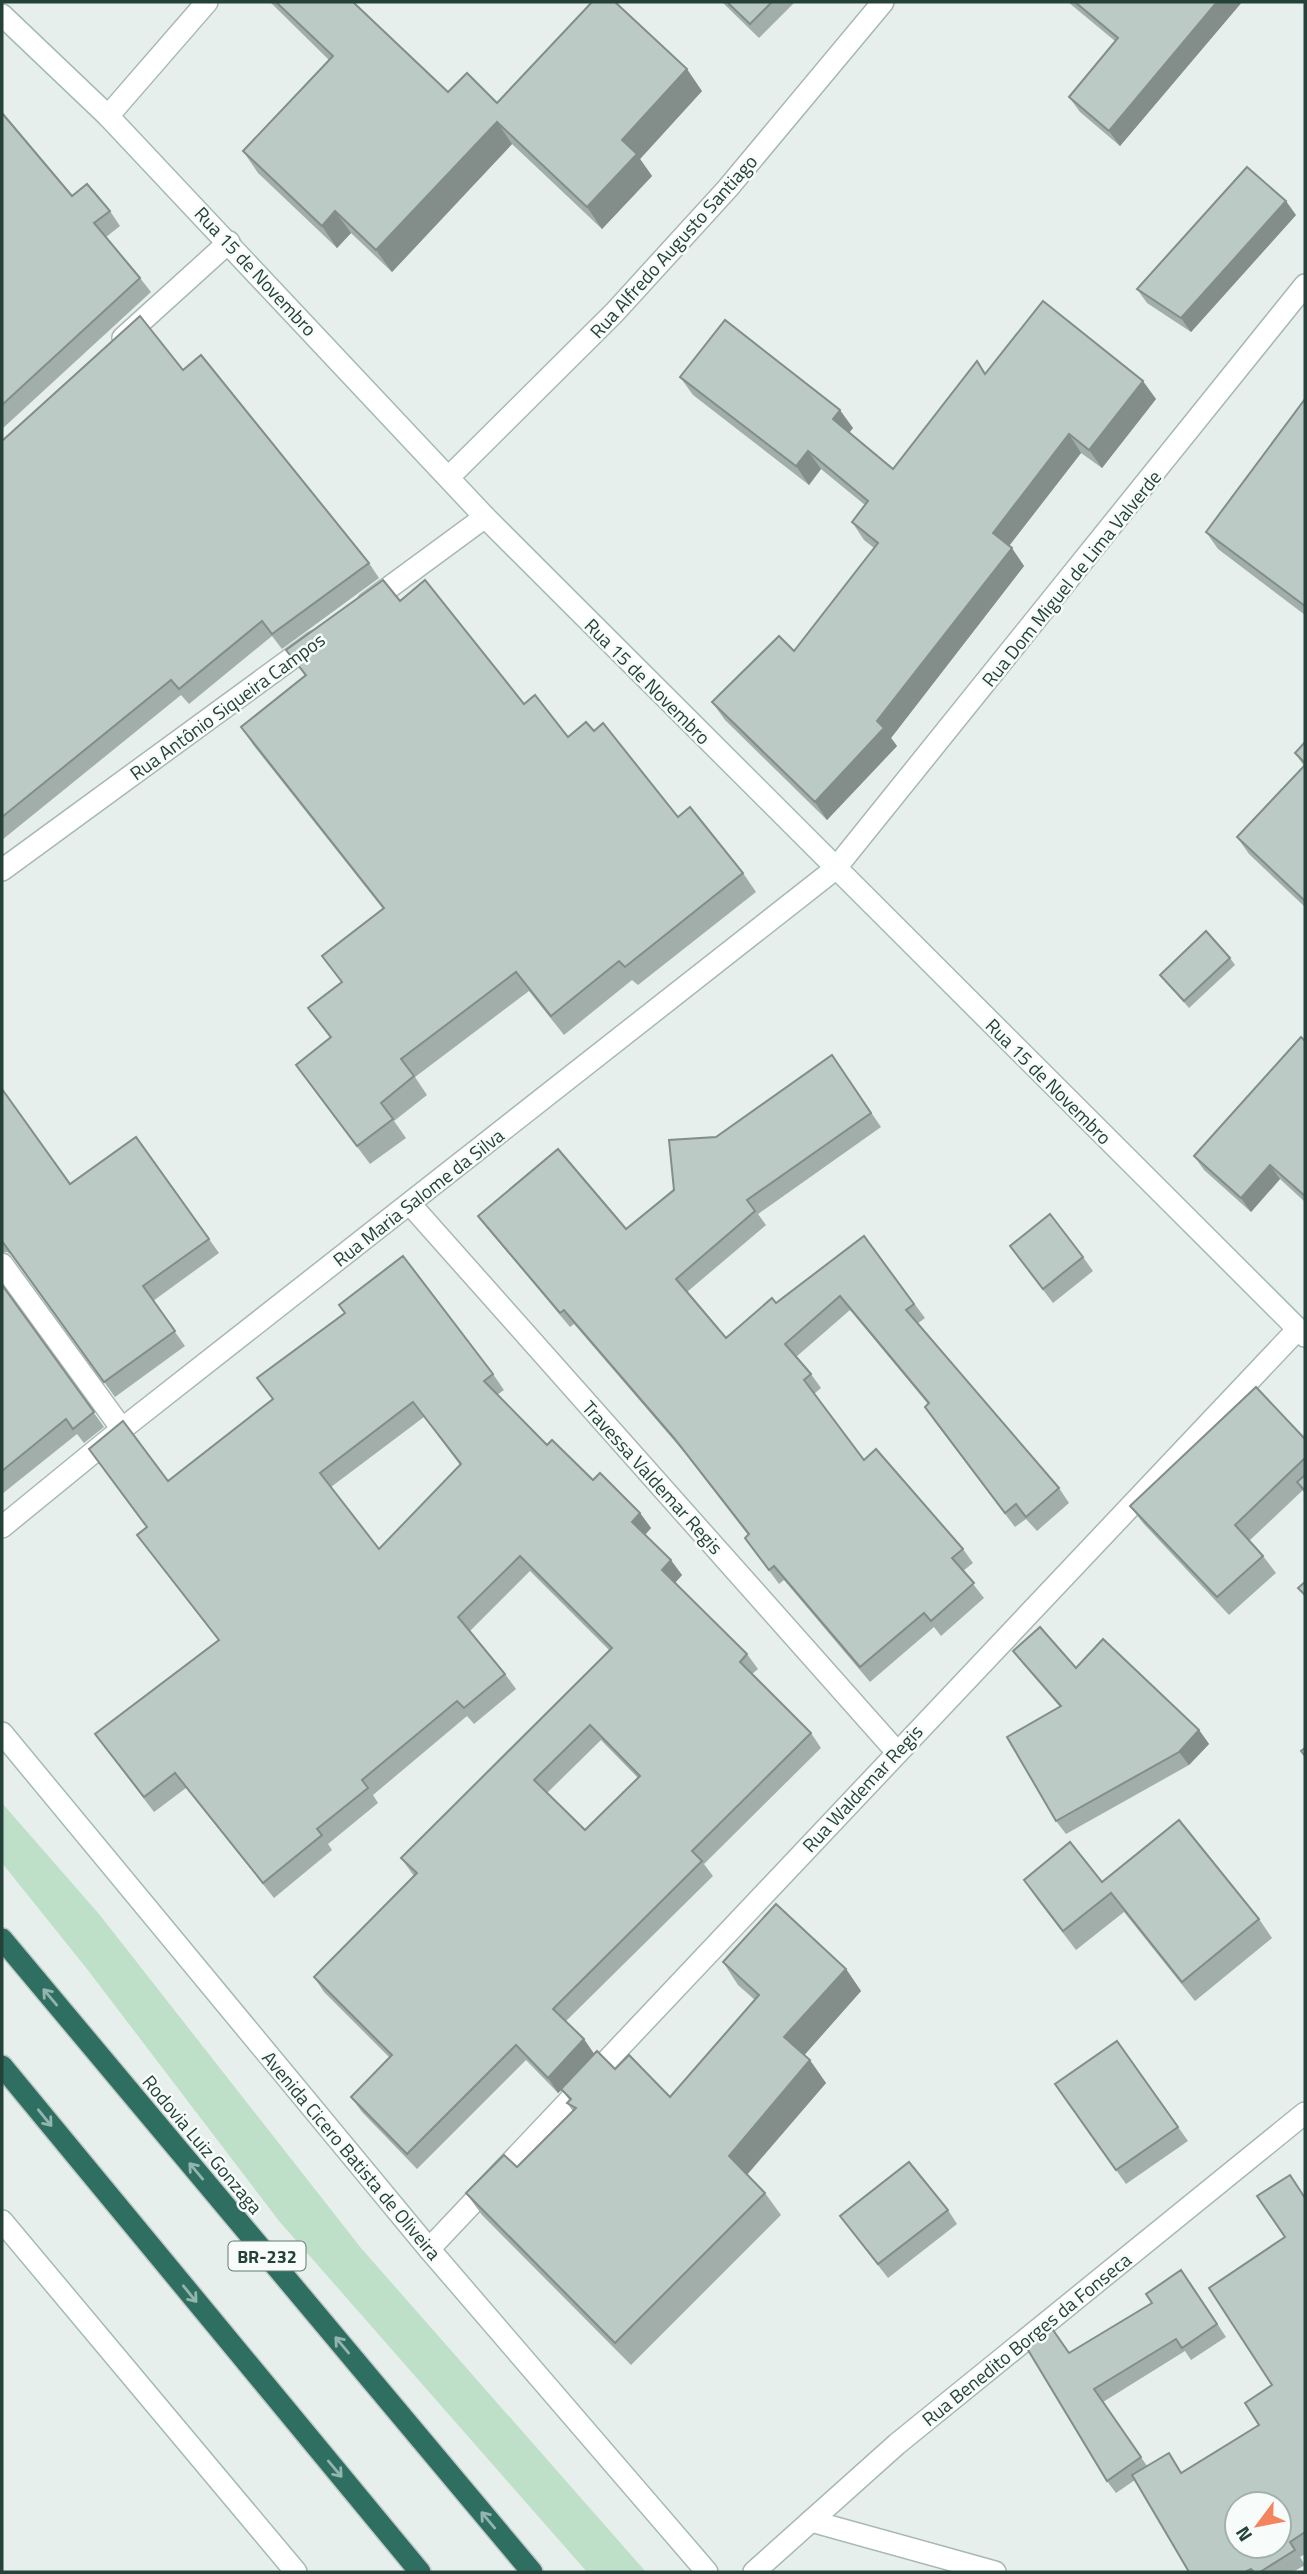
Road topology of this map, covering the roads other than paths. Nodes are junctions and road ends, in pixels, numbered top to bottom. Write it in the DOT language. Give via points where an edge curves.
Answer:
graph roads {
  1 [pos="207,2"];
  2 [pos="883,2"];
  3 [pos="2,15"];
  4 [pos="108,116"];
  5 [pos="229,242"];
  6 [pos="1305,285"];
  7 [pos="105,354"];
  8 [pos="449,477"];
  9 [pos="485,517"];
  10 [pos="350,615"];
  11 [pos="328,632"];
  12 [pos="835,869"];
  13 [pos="2,870"];
  14 [pos="410,1204"];
  15 [pos="2,1264"];
  16 [pos="1302,1333"];
  17 [pos="121,1429"];
  18 [pos="2,1527"];
  19 [pos="2,1733"];
  20 [pos="897,1751"];
  21 [pos="2,1939"];
  22 [pos="2,2066"];
  23 [pos="1305,2113"];
  24 [pos="2,2221"];
  25 [pos="429,2249"];
  26 [pos="811,2521"];
  27 [pos="296,2572"];
  28 [pos="420,2572"];
  29 [pos="532,2572"];
  30 [pos="707,2572"];
  31 [pos="754,2572"];
  32 [pos="995,2572"];
  1 -- 4 [label="street"];
  2 -- 8 [label="street, Rua Alfredo Augusto Santiago" via="728,188 632,294"];
  3 -- 4 [label="street, Rua 15 de Novembro"];
  4 -- 5 [label="street, Rua 15 de Novembro"];
  5 -- 7 [label="street"];
  5 -- 8 [label="street, Rua 15 de Novembro"];
  6 -- 12 [label="street, Rua Dom Miguel de Lima Valverde"];
  8 -- 9 [label="street, Rua 15 de Novembro"];
  9 -- 10 [label="street"];
  9 -- 12 [label="street, Rua 15 de Novembro"];
  11 -- 13 [label="street, Rua Antônio Siqueira Campos"];
  12 -- 14 [label="street, Rua Maria Salome da Silva"];
  12 -- 16 [label="street, Rua 15 de Novembro"];
  14 -- 17 [label="street, Rua Maria Salome da Silva"];
  14 -- 20 [label="street, Travessa Valdemar Regis"];
  15 -- 17 [label="street"];
  16 -- 20 [label="street, Rua Waldemar Regis"];
  17 -- 18 [label="street, Rua Maria Salome da Silva"];
  19 -- 25 [label="street, Avenida Cicero Batista de Oliveira"];
  20 -- 25 [label="street, Rua Waldemar Regis"];
  29 -- 21 [label="highway, Rodovia Luiz Gonzaga / BR-232, one-way"];
  22 -- 28 [label="highway, one-way"];
  23 -- 26 [label="street, Rua Benedito Borges da Fonseca" via="897,2444"];
  24 -- 27 [label="street"];
  25 -- 30 [label="street, Avenida Cicero Batista de Oliveira"];
  26 -- 31 [label="street, Rua Benedito Borges da Fonseca"];
  26 -- 32 [label="street"];
}
